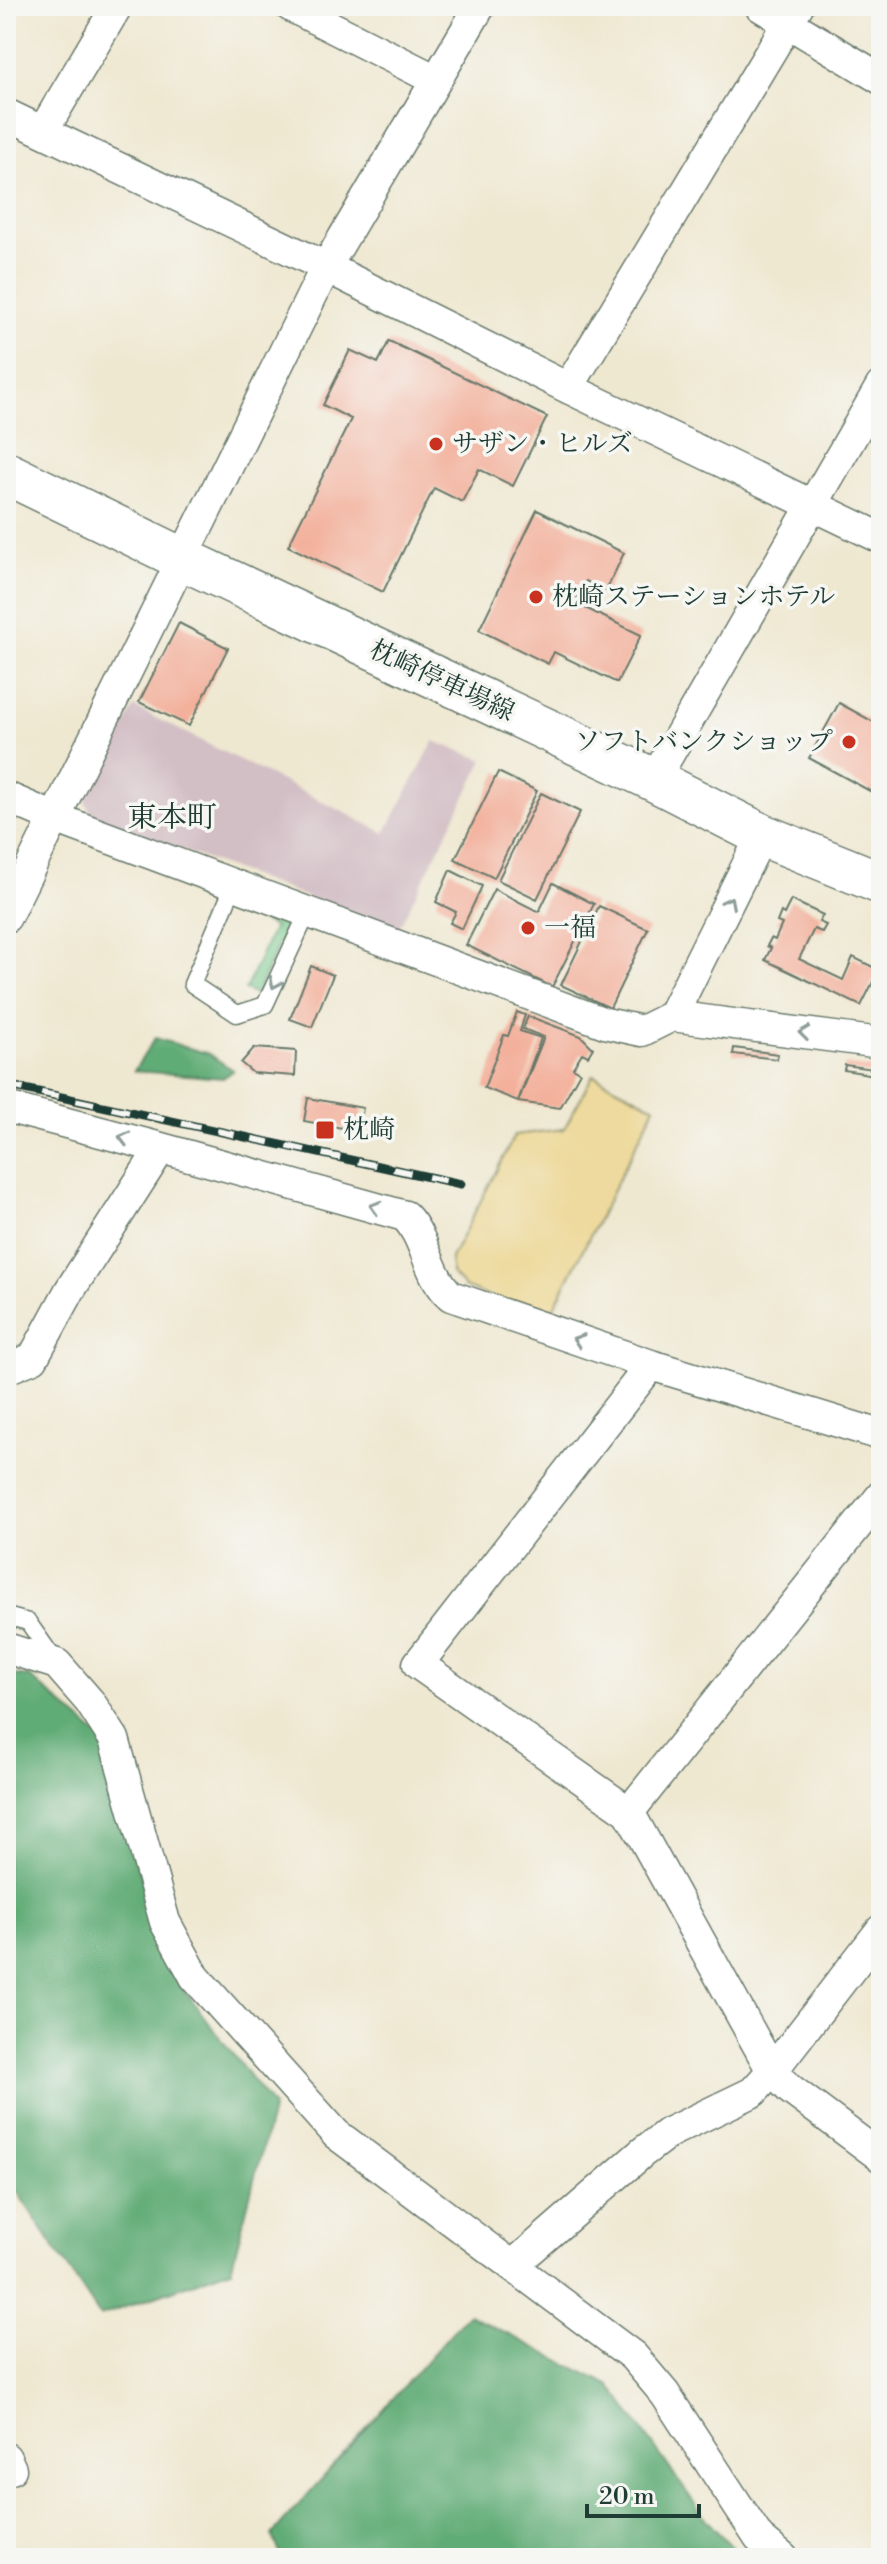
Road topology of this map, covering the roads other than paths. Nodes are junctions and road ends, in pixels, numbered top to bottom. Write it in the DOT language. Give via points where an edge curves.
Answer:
graph roads {
  1 [pos="117,6"];
  2 [pos="290,6"];
  3 [pos="480,6"];
  4 [pos="760,6"];
  5 [pos="793,14"];
  6 [pos="881,79"];
  7 [pos="436,80"];
  8 [pos="6,114"];
  9 [pos="43,131"];
  10 [pos="326,267"];
  11 [pos="881,386"];
  12 [pos="568,388"];
  13 [pos="6,473"];
  14 [pos="813,505"];
  15 [pos="881,538"];
  16 [pos="183,559"];
  17 [pos="654,780"];
  18 [pos="6,797"];
  19 [pos="55,818"];
  20 [pos="762,835"];
  21 [pos="881,883"];
  22 [pos="234,885"];
  23 [pos="308,912"];
  24 [pos="6,917"];
  25 [pos="672,1016"];
  26 [pos="881,1043"];
  27 [pos="6,1107"];
  28 [pos="161,1148"];
  29 [pos="651,1365"];
  30 [pos="6,1369"];
  31 [pos="881,1435"];
  32 [pos="881,1496"];
  33 [pos="6,1616"];
  34 [pos="6,1648"];
  35 [pos="57,1664"];
  36 [pos="629,1812"];
  37 [pos="881,1930"];
  38 [pos="772,2071"];
  39 [pos="881,2157"];
  40 [pos="512,2266"];
  41 [pos="783,2558"];
  1 -- 9 [label="street"];
  2 -- 7 [label="street"];
  3 -- 7 [label="street"];
  4 -- 5 [label="street"];
  5 -- 6 [label="street"];
  5 -- 12 [label="street"];
  7 -- 10 [label="street"];
  8 -- 9 [label="street"];
  9 -- 10 [label="street"];
  10 -- 12 [label="street"];
  10 -- 16 [label="street"];
  11 -- 14 [label="street"];
  12 -- 14 [label="street"];
  13 -- 16 [label="main road, 枕崎停車場線"];
  14 -- 15 [label="street"];
  14 -- 17 [label="street"];
  16 -- 17 [label="main road, 枕崎停車場線"];
  16 -- 19 [label="street"];
  17 -- 20 [label="main road, 枕崎停車場線"];
  18 -- 19 [label="street"];
  19 -- 22 [label="street"];
  19 -- 24 [label="street"];
  20 -- 21 [label="main road, 枕崎停車場線"];
  25 -- 20 [label="street, one-way"];
  22 -- 23 [label="street"];
  23 -- 22 [label="lane, one-way" via="265,1005 237,1014 192,984"];
  23 -- 25 [label="street" via="605,1023 642,1031"];
  26 -- 25 [label="street, one-way"];
  28 -- 27 [label="street, one-way"];
  29 -- 28 [label="street, one-way" via="451,1296 439,1285 417,1228 405,1216"];
  28 -- 30 [label="street" via="33,1358"];
  29 -- 31 [label="street"];
  29 -- 36 [label="street" via="418,1664"];
  32 -- 36 [label="street"];
  33 -- 35 [label="lane" via="28,1622"];
  34 -- 35 [label="street"];
  35 -- 40 [label="street" via="114,1739 165,1922 195,1977 336,2134"];
  36 -- 38 [label="street"];
  37 -- 38 [label="street"];
  38 -- 39 [label="street"];
  38 -- 40 [label="street" via="753,2092 655,2142"];
  40 -- 41 [label="street" via="633,2356 665,2394 759,2538"];
}
